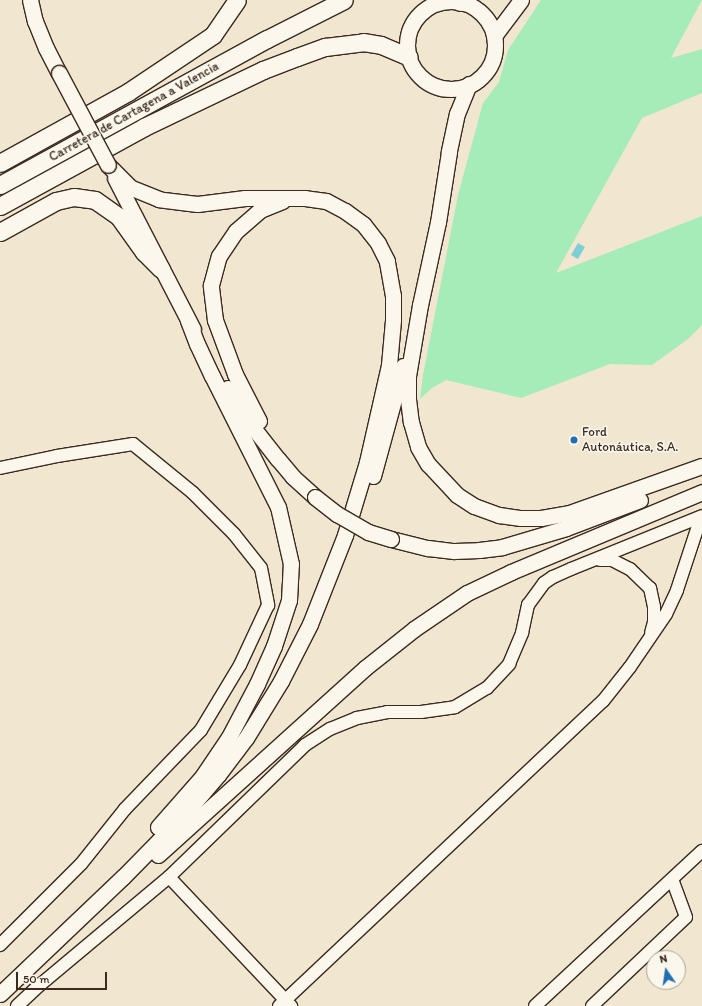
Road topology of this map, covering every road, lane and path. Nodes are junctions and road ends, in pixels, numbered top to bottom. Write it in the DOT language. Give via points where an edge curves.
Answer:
graph roads {
  1 [pos="30,0"];
  2 [pos="237,0"];
  3 [pos="326,0"];
  4 [pos="344,0"];
  5 [pos="521,0"];
  6 [pos="460,1"];
  7 [pos="494,36"];
  8 [pos="267,39"];
  9 [pos="409,57"];
  10 [pos="469,84"];
  11 [pos="0,163"];
  12 [pos="108,165"];
  13 [pos="0,185"];
  14 [pos="287,198"];
  15 [pos="0,206"];
  16 [pos="0,232"];
  17 [pos="161,269"];
  18 [pos="420,305"];
  19 [pos="188,320"];
  20 [pos="278,460"];
  21 [pos="702,466"];
  22 [pos="0,468"];
  23 [pos="702,474"];
  24 [pos="702,492"];
  25 [pos="702,516"];
  26 [pos="345,535"];
  27 [pos="596,560"];
  28 [pos="649,640"];
  29 [pos="702,850"];
  30 [pos="169,878"];
  31 [pos="672,879"];
  32 [pos="0,945"];
  33 [pos="34,961"];
  34 [pos="0,994"];
  35 [pos="285,1004"];
  36 [pos="17,1006"];
  37 [pos="535,1006"];
  38 [pos="592,1006"];
  1 -- 12 [label="main road, bridge" via="41,34 59,73"];
  2 -- 11 [label="highway" via="213,35 128,92"];
  3 -- 8 [label="highway, Carretera de Cartagena a Valencia"];
  4 -- 8 [label="highway, Carretera de Cartagena a Valencia"];
  5 -- 7 [label="main road"];
  6 -- 7 [label="main road" via="482,14 490,24"];
  6 -- 9 [label="main road" via="438,3 419,14 409,33"];
  7 -- 10 [label="main road" via="490,64 482,76"];
  8 -- 13 [label="highway, Carretera de Cartagena a Valencia"];
  9 -- 10 [label="main road" via="418,74 433,84 451,88"];
  9 -- 15 [label="highway" via="381,45 363,42 325,47 297,57 263,70 144,127"];
  10 -- 18 [label="main road" via="457,113"];
  12 -- 14 [label="main road" via="130,187 159,199 197,204 245,198"];
  12 -- 17 [label="main road"];
  14 -- 20 [label="main road" via="260,210 236,231 219,256 211,286 215,320 234,374 273,445"];
  14 -- 26 [label="main road" via="326,201 363,224 387,261 391,282 393,320 389,365 367,462"];
  16 -- 17 [label="highway" via="56,201 74,197 95,200 119,217 144,252"];
  17 -- 19 [label="main road"];
  18 -- 21 [label="main road" via="408,376 411,422 418,447 428,464 457,496 474,506 499,515 541,518 569,513"];
  18 -- 26 [label="main road" via="369,489"];
  19 -- 20 [label="main road" via="241,410"];
  19 -- 33 [label="main road" via="212,376 278,507 291,564 289,600 274,646 257,684 229,737 202,777 168,817 77,908"];
  20 -- 23 [label="main road, bridge" via="315,497 337,514 368,532 428,548 454,551 502,547 566,528"];
  22 -- 32 [label="street" via="133,444 194,493 234,534 262,568 268,605 240,665 201,730 125,809 81,864"];
  24 -- 33 [label="main road" via="511,572 467,593 414,629 365,668 80,926"];
  25 -- 27 [label="street"];
  25 -- 28 [label="street" via="677,590 666,614"];
  26 -- 33 [label="main road" via="310,624 281,682 246,738 182,817"];
  27 -- 28 [label="street" via="612,560 630,569 650,588 654,622"];
  27 -- 30 [label="street" via="553,577 544,584 528,605 522,633 509,664 487,688 456,707 421,712 387,712 357,718 330,729 305,745"];
  28 -- 35 [label="street" via="603,701"];
  29 -- 31 [label="street"];
  30 -- 35 [label="street"];
  30 -- 36 [label="street"];
  31 -- 37 [label="street"];
  31 -- 38 [label="street" via="686,917"];
  33 -- 34 [label="main road"];
}
